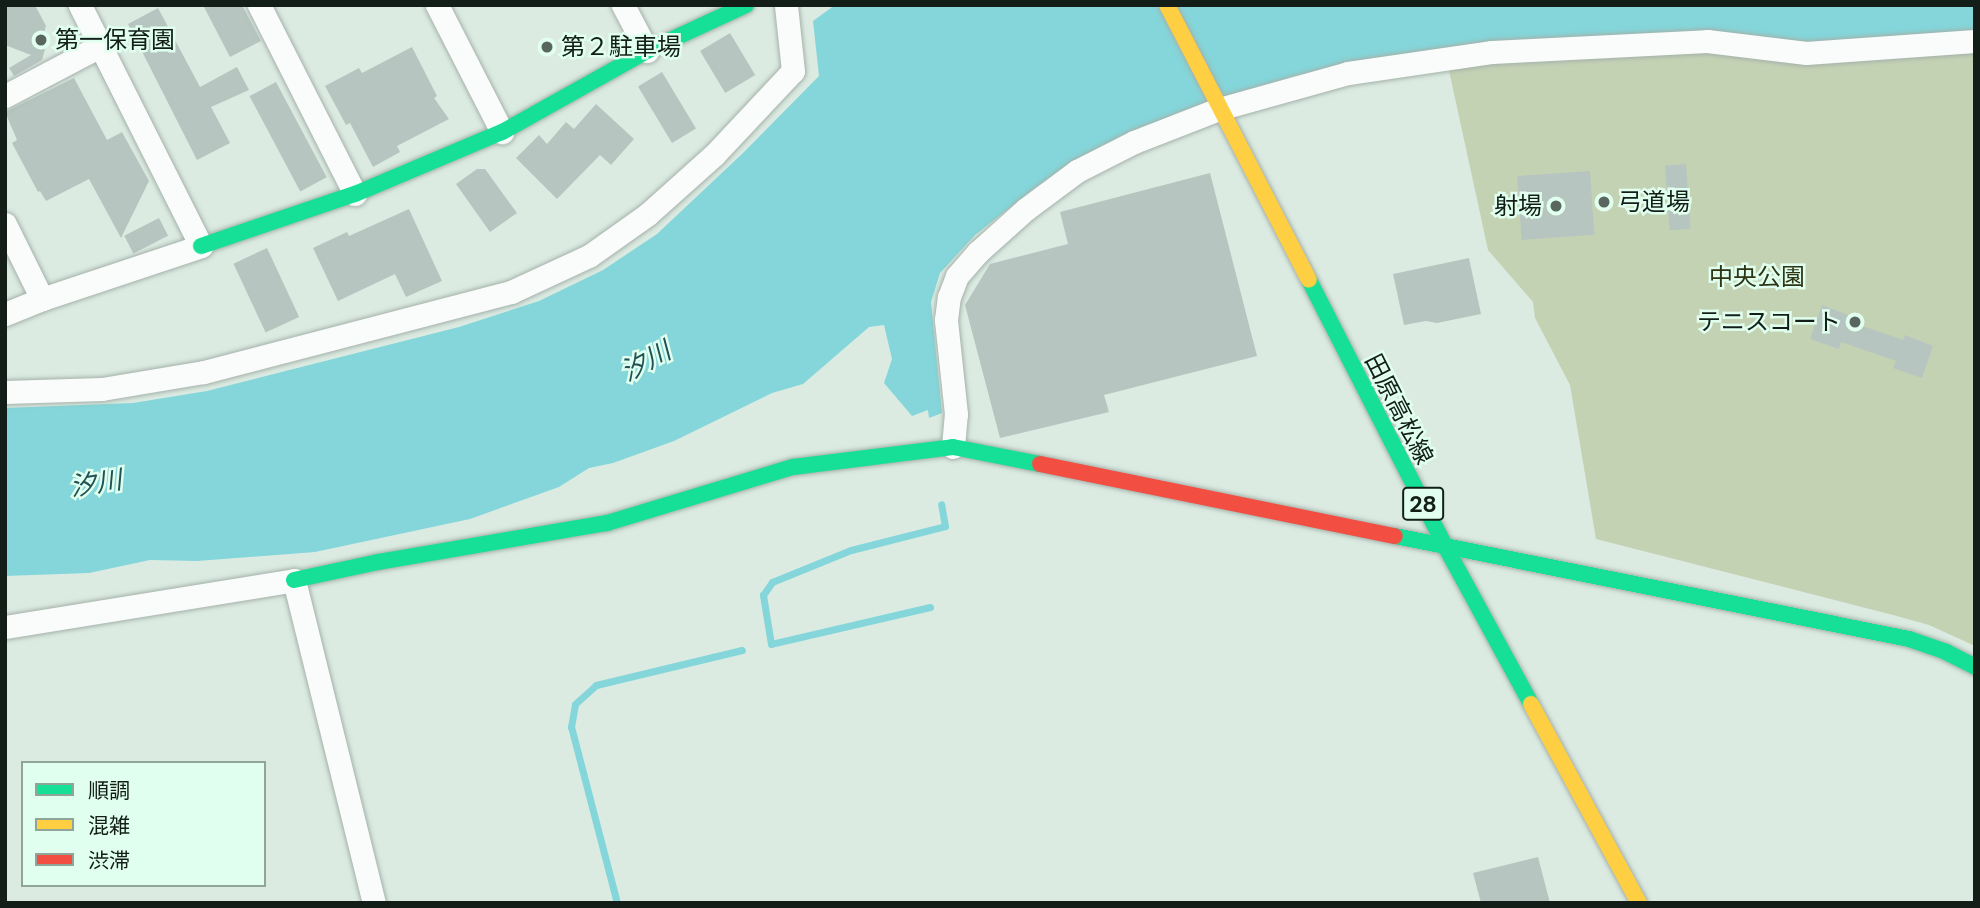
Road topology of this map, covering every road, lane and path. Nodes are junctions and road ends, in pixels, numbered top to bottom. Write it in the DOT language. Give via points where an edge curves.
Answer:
graph roads {
  1 [pos="80,5"];
  2 [pos="259,5"];
  3 [pos="437,5"];
  4 [pos="623,5"];
  5 [pos="746,5"];
  6 [pos="786,5"];
  7 [pos="1167,5"];
  8 [pos="1975,41"];
  9 [pos="100,47"];
  10 [pos="647,51"];
  11 [pos="5,96"];
  12 [pos="1217,105"];
  13 [pos="502,132"];
  14 [pos="355,194"];
  15 [pos="5,224"];
  16 [pos="201,246"];
  17 [pos="42,299"];
  18 [pos="5,314"];
  19 [pos="5,392"];
  20 [pos="953,447"];
  21 [pos="1444,546"];
  22 [pos="294,580"];
  23 [pos="5,627"];
  24 [pos="1975,667"];
  25 [pos="374,903"];
  26 [pos="1639,903"];
  1 -- 9 [label="street"];
  2 -- 14 [label="street"];
  3 -- 13 [label="street"];
  4 -- 10 [label="street"];
  5 -- 10 [label="street"];
  6 -- 19 [label="street" via="793,71 714,155 648,214 589,256 511,292 204,372 102,389"];
  7 -- 12 [label="street, 田原高松線 / 28"];
  8 -- 12 [label="street" via="1806,53 1707,41 1492,51 1348,73"];
  9 -- 11 [label="street"];
  9 -- 16 [label="street"];
  10 -- 13 [label="street"];
  12 -- 20 [label="street" via="1077,171 978,251 957,276 946,320 956,414"];
  12 -- 21 [label="street, 田原高松線 / 28"];
  13 -- 14 [label="street"];
  14 -- 16 [label="street"];
  15 -- 17 [label="street"];
  16 -- 17 [label="street"];
  17 -- 18 [label="street"];
  20 -- 21 [label="street"];
  20 -- 22 [label="street" via="793,467 607,523"];
  21 -- 24 [label="street" via="1909,639"];
  21 -- 26 [label="street, 田原高松線 / 28"];
  22 -- 23 [label="street"];
  22 -- 25 [label="street"];
}
